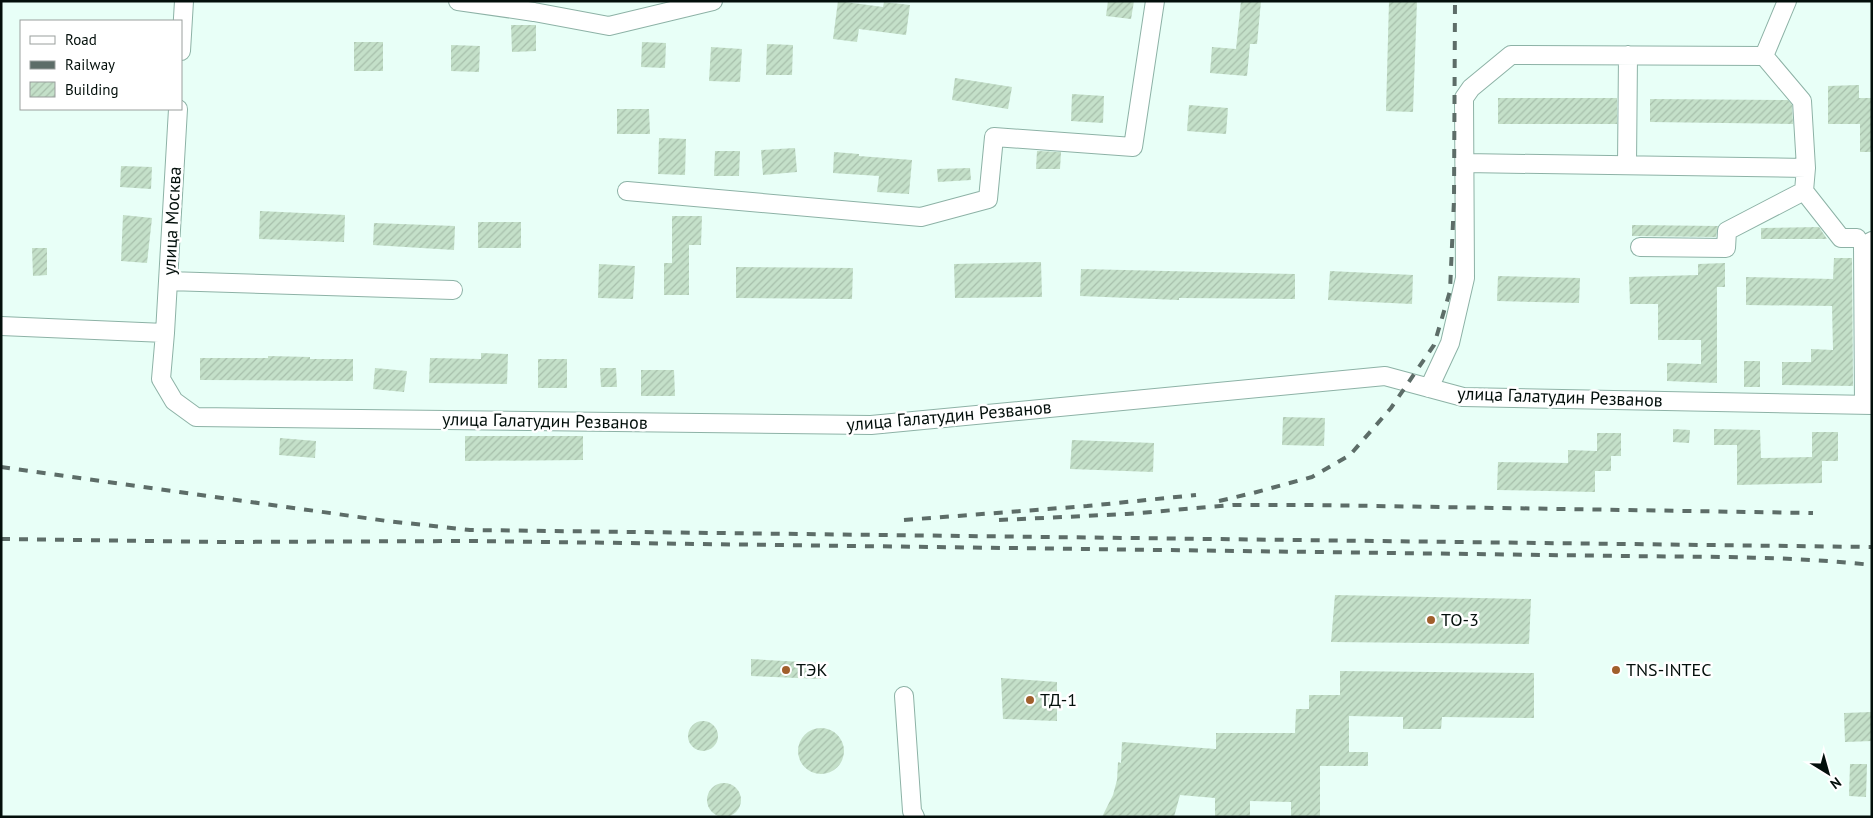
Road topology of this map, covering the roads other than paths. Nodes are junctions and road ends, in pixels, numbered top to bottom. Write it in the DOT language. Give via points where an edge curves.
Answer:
graph roads {
  1 [pos="184,1"];
  2 [pos="458,1"];
  3 [pos="713,1"];
  4 [pos="1155,1"];
  5 [pos="1787,1"];
  6 [pos="182,34"];
  7 [pos="1628,56"];
  8 [pos="1764,56"];
  9 [pos="178,110"];
  10 [pos="1464,163"];
  11 [pos="1626,165"];
  12 [pos="1806,168"];
  13 [pos="627,191"];
  14 [pos="1804,191"];
  15 [pos="1864,240"];
  16 [pos="1640,247"];
  17 [pos="168,281"];
  18 [pos="453,290"];
  19 [pos="1,326"];
  20 [pos="165,333"];
  21 [pos="1429,388"];
  22 [pos="1868,405"];
  23 [pos="904,696"];
  24 [pos="914,817"];
  1 -- 6 [label="street"];
  2 -- 3 [label="street" via="609,26"];
  4 -- 13 [label="street" via="1133,147 994,137 988,199 922,216"];
  5 -- 8 [label="street"];
  7 -- 8 [label="street"];
  7 -- 10 [label="street" via="1511,54 1471,88 1464,98"];
  7 -- 11 [label="street"];
  8 -- 12 [label="street" via="1802,101"];
  9 -- 17 [label="street, улица Москва"];
  10 -- 11 [label="street"];
  10 -- 21 [label="street" via="1465,278 1450,343"];
  11 -- 12 [label="street"];
  12 -- 14 [label="street"];
  14 -- 15 [label="street" via="1841,238"];
  14 -- 16 [label="street" via="1728,230 1726,248"];
  15 -- 22 [label="street"];
  17 -- 18 [label="street"];
  17 -- 20 [label="street, улица Москва"];
  19 -- 20 [label="street"];
  20 -- 21 [label="street, улица Галатудин Резванов" via="161,379 174,401 196,417 871,425 1386,376"];
  21 -- 22 [label="street, улица Галатудин Резванов" via="1463,397"];
  23 -- 24 [label="street"];
}
